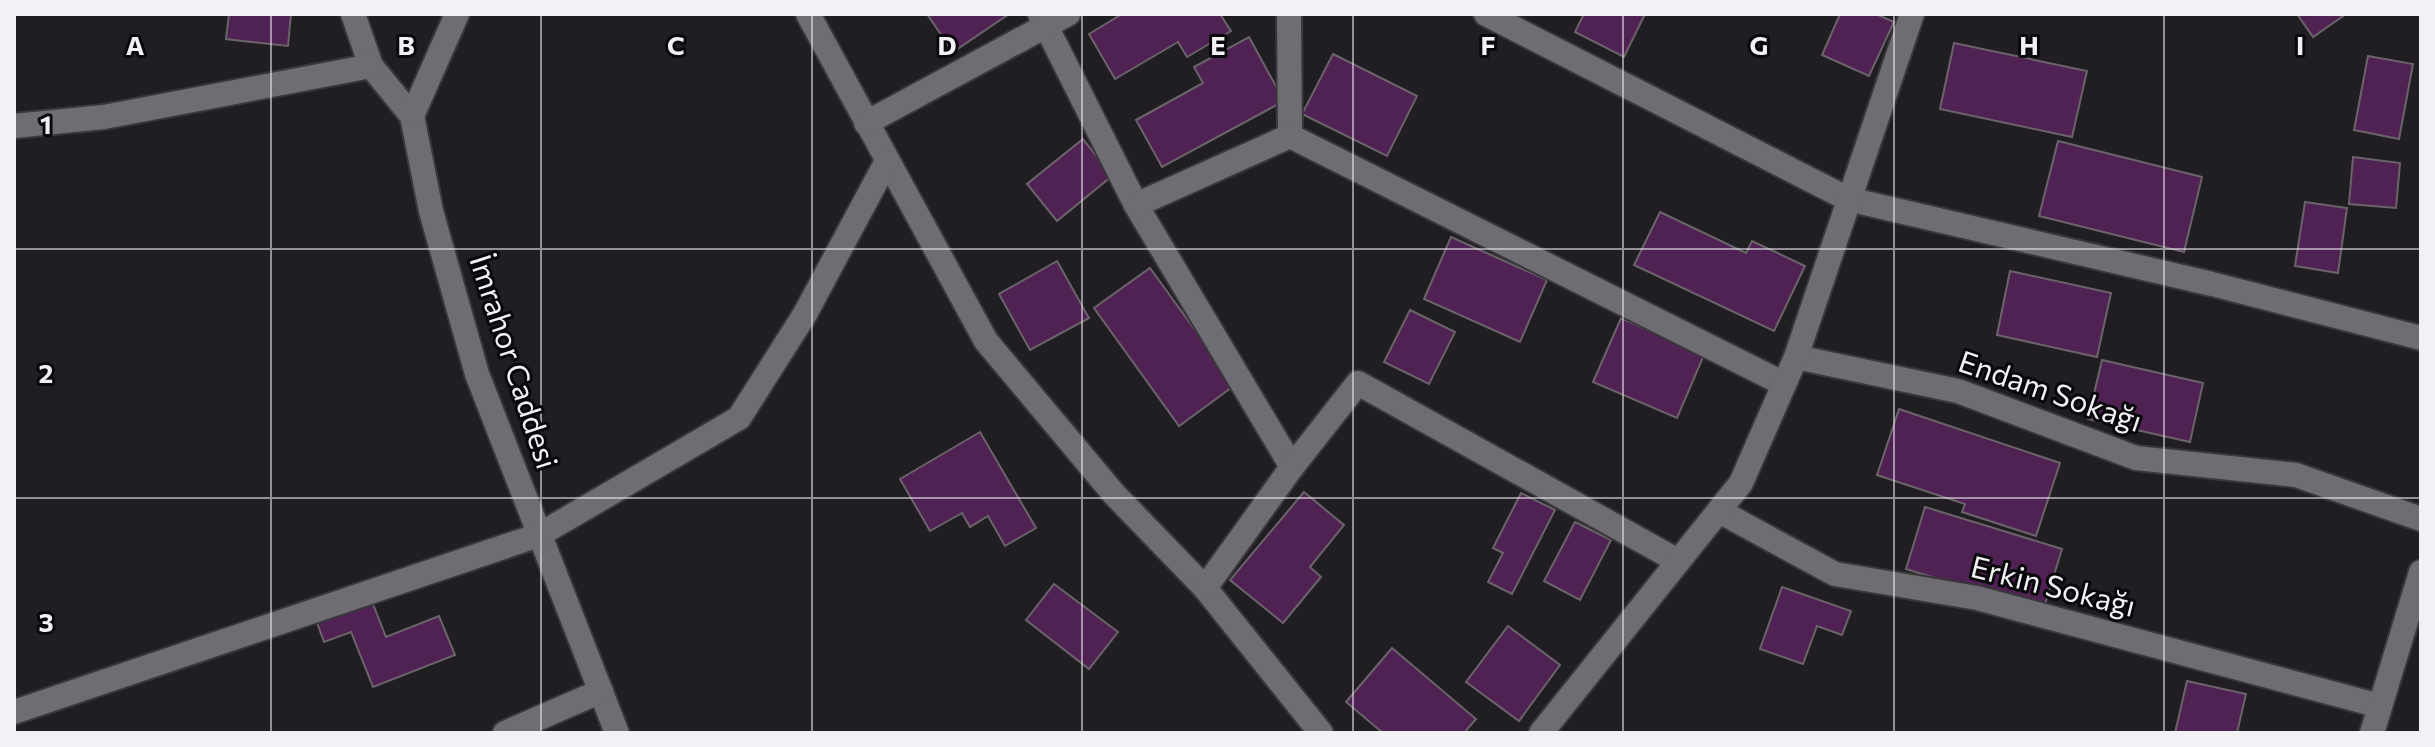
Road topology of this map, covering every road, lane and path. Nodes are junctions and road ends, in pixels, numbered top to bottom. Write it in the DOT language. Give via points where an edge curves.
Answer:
graph roads {
  1 [pos="353,14"];
  2 [pos="457,14"];
  3 [pos="808,14"];
  4 [pos="1289,14"];
  5 [pos="1486,14"];
  6 [pos="1912,14"];
  7 [pos="1051,18"];
  8 [pos="371,66"];
  9 [pos="412,116"];
  10 [pos="866,123"];
  11 [pos="14,126"];
  12 [pos="1290,136"];
  13 [pos="887,161"];
  14 [pos="1848,199"];
  15 [pos="1136,205"];
  16 [pos="2421,338"];
  17 [pos="1796,357"];
  18 [pos="1784,384"];
  19 [pos="1292,467"];
  20 [pos="1719,511"];
  21 [pos="2421,519"];
  22 [pos="539,535"];
  23 [pos="1678,561"];
  24 [pos="2421,572"];
  25 [pos="1205,588"];
  26 [pos="601,691"];
  27 [pos="2380,706"];
  28 [pos="14,712"];
  29 [pos="505,733"];
  30 [pos="617,733"];
  31 [pos="1321,733"];
  32 [pos="1541,733"];
  33 [pos="2372,733"];
  1 -- 8 [label="street, İmrahor Caddesi"];
  2 -- 9 [label="street"];
  3 -- 10 [label="street"];
  4 -- 12 [label="street"];
  5 -- 14 [label="street"];
  6 -- 14 [label="street"];
  7 -- 10 [label="street"];
  7 -- 15 [label="street"];
  8 -- 9 [label="street, İmrahor Caddesi"];
  8 -- 11 [label="street" via="104,117"];
  9 -- 22 [label="street, İmrahor Caddesi" via="431,211 477,374"];
  10 -- 13 [label="street"];
  12 -- 15 [label="street"];
  12 -- 18 [label="street"];
  13 -- 22 [label="street" via="805,314 739,418"];
  13 -- 25 [label="street" via="986,341 1114,494"];
  14 -- 16 [label="street"];
  14 -- 17 [label="street"];
  15 -- 19 [label="street"];
  17 -- 18 [label="street"];
  17 -- 21 [label="street, Endam Sokağı" via="1958,391 2136,458 2296,475"];
  18 -- 20 [label="street" via="1741,483"];
  19 -- 23 [label="street" via="1358,383"];
  19 -- 25 [label="street"];
  20 -- 23 [label="street"];
  20 -- 27 [label="street, Erkin Sokağı" via="1835,574 1977,598"];
  22 -- 26 [label="street, İmrahor Caddesi"];
  22 -- 28 [label="street"];
  23 -- 32 [label="street"];
  24 -- 27 [label="street"];
  25 -- 31 [label="street"];
  26 -- 29 [label="street"];
  26 -- 30 [label="street, İmrahor Caddesi"];
  27 -- 33 [label="street"];
}
